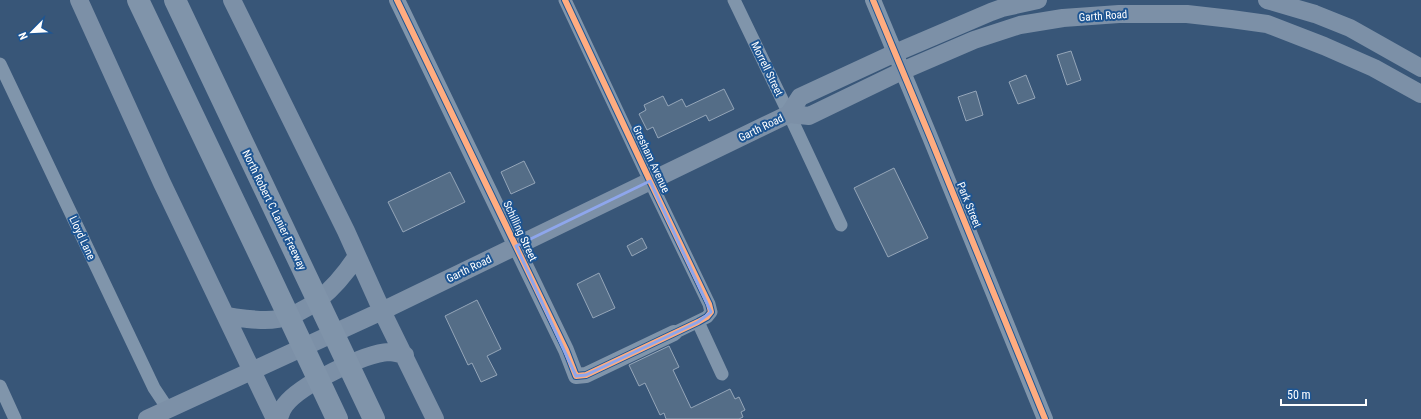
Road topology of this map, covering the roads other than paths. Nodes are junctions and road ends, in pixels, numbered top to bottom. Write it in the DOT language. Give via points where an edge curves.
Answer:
graph roads {
  1 [pos="79,0"];
  2 [pos="138,0"];
  3 [pos="175,0"];
  4 [pos="232,0"];
  5 [pos="397,0"];
  6 [pos="565,0"];
  7 [pos="734,0"];
  8 [pos="873,0"];
  9 [pos="1038,0"];
  10 [pos="1266,0"];
  11 [pos="1119,7"];
  12 [pos="1267,24"];
  13 [pos="895,54"];
  14 [pos="0,64"];
  15 [pos="1421,68"];
  16 [pos="902,71"];
  17 [pos="1421,94"];
  18 [pos="789,114"];
  19 [pos="650,181"];
  20 [pos="840,225"];
  21 [pos="516,246"];
  22 [pos="357,256"];
  23 [pos="382,311"];
  24 [pos="226,316"];
  25 [pos="698,322"];
  26 [pos="674,333"];
  27 [pos="405,355"];
  28 [pos="251,371"];
  29 [pos="722,374"];
  30 [pos="0,386"];
  31 [pos="168,409"];
  32 [pos="16,419"];
  33 [pos="147,419"];
  34 [pos="275,419"];
  35 [pos="279,419"];
  36 [pos="337,419"];
  37 [pos="374,419"];
  38 [pos="435,419"];
  39 [pos="1045,419"];
  1 -- 24 [label="main road"];
  2 -- 36 [label="highway, bridge"];
  3 -- 37 [label="highway, North Robert C Lanier Freeway, bridge"];
  4 -- 22 [label="main road"];
  5 -- 21 [label="street, Schilling Street"];
  6 -- 19 [label="street, Gresham Avenue"];
  7 -- 18 [label="street, Morrell Street"];
  8 -- 13 [label="street, Park Street"];
  9 -- 13 [label="main road, Garth Road" via="991,12"];
  10 -- 12 [label="main road"];
  10 -- 15 [label="main road" via="1315,14 1350,28"];
  11 -- 12 [label="main road, Garth Road"];
  11 -- 16 [label="main road, Garth Road" via="1020,25 974,40"];
  12 -- 17 [label="main road, Garth Road" via="1374,68"];
  13 -- 16 [label="street, Park Street"];
  13 -- 18 [label="main road, Garth Road" via="800,97"];
  14 -- 31 [label="street, Lloyd Lane" via="154,388"];
  16 -- 18 [label="main road, Garth Road" via="809,116"];
  16 -- 39 [label="street, Park Street"];
  18 -- 19 [label="main road, Garth Road"];
  18 -- 20 [label="street, Morrell Street"];
  19 -- 21 [label="main road, Garth Road"];
  19 -- 25 [label="street, Gresham Avenue" via="709,304 711,312"];
  21 -- 23 [label="main road, Garth Road"];
  21 -- 26 [label="street, Schilling Street" via="576,376 586,375"];
  22 -- 23 [label="main road"];
  22 -- 24 [label="main road" via="345,275 330,290 314,304 295,313 264,320"];
  23 -- 27 [label="main road"];
  23 -- 28 [label="main road, Garth Road"];
  24 -- 28 [label="main road"];
  25 -- 26 [label="street"];
  25 -- 29 [label="street"];
  27 -- 35 [label="main road" via="389,352 342,367 310,384 295,396 285,405"];
  27 -- 38 [label="main road"];
  28 -- 31 [label="main road, Garth Road"];
  28 -- 34 [label="main road"];
  30 -- 32 [label="street"];
  31 -- 33 [label="main road, Garth Road"];
}
